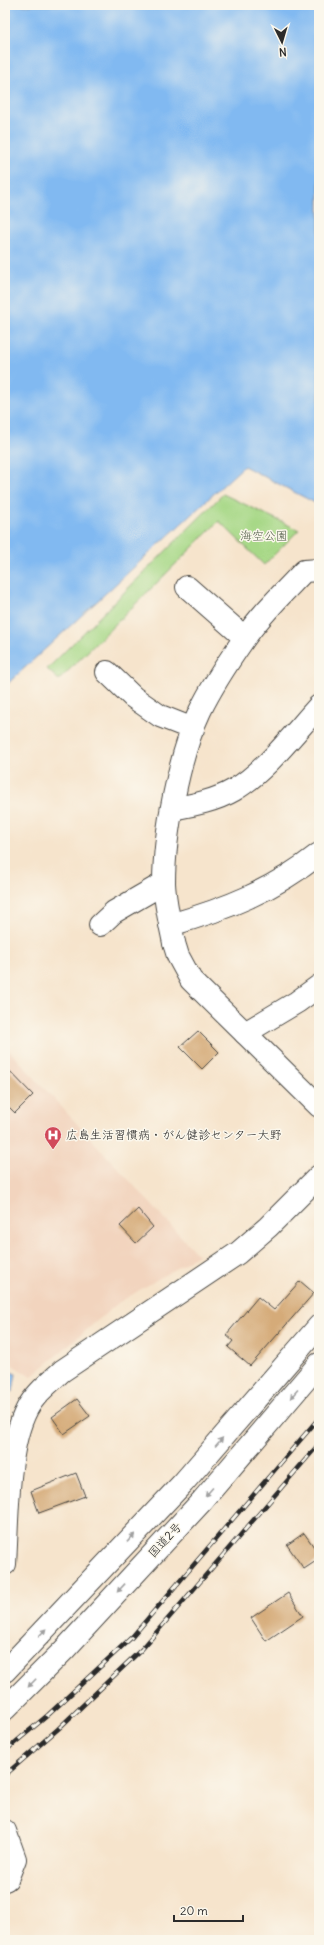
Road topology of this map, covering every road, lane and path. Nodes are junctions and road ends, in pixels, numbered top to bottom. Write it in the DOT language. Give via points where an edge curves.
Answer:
graph roads {
  1 [pos="319,570"];
  2 [pos="187,587"];
  3 [pos="244,638"];
  4 [pos="107,672"];
  5 [pos="319,706"];
  6 [pos="193,729"];
  7 [pos="172,809"];
  8 [pos="319,854"];
  9 [pos="164,883"];
  10 [pos="100,925"];
  11 [pos="172,934"];
  12 [pos="319,986"];
  13 [pos="244,1033"];
  14 [pos="319,1106"];
  15 [pos="319,1176"];
  16 [pos="319,1326"];
  17 [pos="319,1364"];
  18 [pos="5,1564"];
  19 [pos="6,1666"];
  20 [pos="5,1709"];
  21 [pos="5,1831"];
  22 [pos="5,1880"];
  1 -- 3 [label="main road" via="304,571"];
  2 -- 3 [label="main road"];
  3 -- 6 [label="main road" via="216,680"];
  4 -- 6 [label="main road" via="133,697 160,716"];
  5 -- 7 [label="main road" via="249,780 217,798"];
  6 -- 7 [label="main road" via="186,746"];
  7 -- 9 [label="main road"];
  8 -- 11 [label="main road" via="302,868 261,892"];
  9 -- 10 [label="main road" via="114,912"];
  9 -- 11 [label="main road"];
  11 -- 13 [label="main road" via="178,956 191,980"];
  12 -- 13 [label="main road"];
  13 -- 14 [label="main road"];
  15 -- 18 [label="main road" via="238,1253 62,1371 43,1388 27,1409 17,1433 12,1458"];
  19 -- 16 [label="main road, one-way" via="183,1483"];
  17 -- 20 [label="main road, 国道2号, one-way" via="202,1501 64,1650"];
  21 -- 22 [label="main road" via="15,1859"];
}
